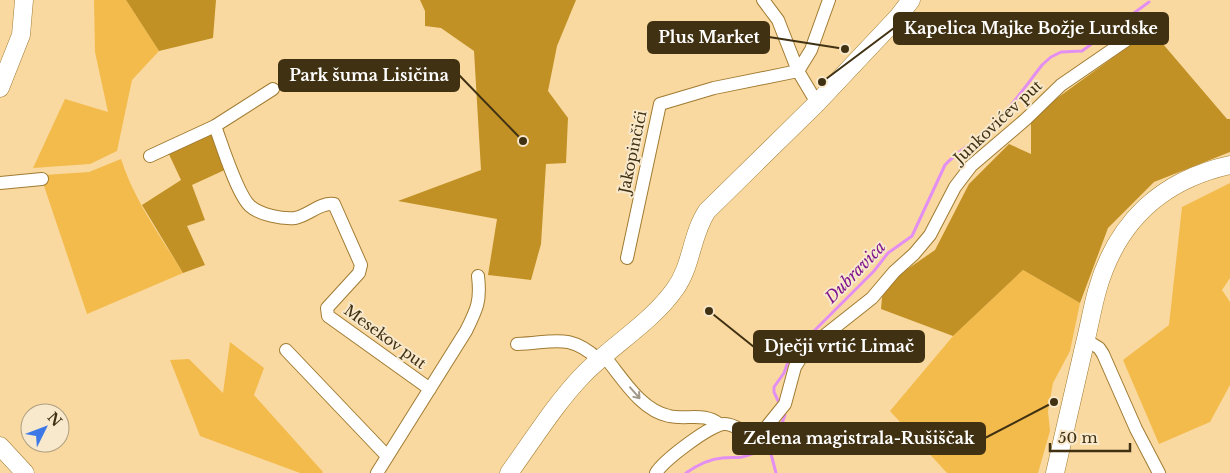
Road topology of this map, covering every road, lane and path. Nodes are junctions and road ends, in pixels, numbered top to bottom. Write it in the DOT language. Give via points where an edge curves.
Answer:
graph roads {
  1 [pos="24,0"];
  2 [pos="763,0"];
  3 [pos="829,0"];
  4 [pos="911,0"];
  5 [pos="1144,28"];
  6 [pos="798,70"];
  7 [pos="0,88"];
  8 [pos="273,89"];
  9 [pos="818,103"];
  10 [pos="214,126"];
  11 [pos="150,156"];
  12 [pos="1230,164"];
  13 [pos="42,179"];
  14 [pos="0,183"];
  15 [pos="626,258"];
  16 [pos="478,276"];
  17 [pos="1086,340"];
  18 [pos="517,344"];
  19 [pos="286,350"];
  20 [pos="601,358"];
  21 [pos="430,389"];
  22 [pos="719,424"];
  23 [pos="0,446"];
  24 [pos="387,456"];
  25 [pos="25,473"];
  26 [pos="377,473"];
  27 [pos="509,473"];
  28 [pos="656,473"];
  29 [pos="1055,473"];
  30 [pos="1159,473"];
  1 -- 7 [label="street" via="21,36"];
  2 -- 6 [label="street" via="778,20"];
  3 -- 6 [label="street" via="811,50"];
  4 -- 9 [label="street"];
  5 -- 22 [label="street, Junkovićev put" via="1061,85 971,166 955,187 930,236 914,254 872,298 805,351 795,367 785,404 760,433 752,435 729,424"];
  6 -- 9 [label="street"];
  6 -- 15 [label="street, Jakopinčići" via="714,88 660,104"];
  8 -- 10 [label="street"];
  9 -- 20 [label="street" via="707,211 698,226 677,286 663,305"];
  10 -- 11 [label="street"];
  10 -- 21 [label="street, Mesekov put" via="241,193 251,207 296,218 328,203 334,204 361,265 359,273 327,308 328,316"];
  12 -- 17 [label="street" via="1182,181 1152,200 1129,223 1107,264"];
  13 -- 14 [label="street"];
  16 -- 21 [label="street, Mesekov put" via="480,293 477,309"];
  17 -- 29 [label="street"];
  17 -- 30 [label="street" via="1103,354"];
  18 -- 20 [label="street" via="574,343"];
  19 -- 24 [label="street"];
  20 -- 22 [label="street, Junkovićev put, one-way" via="652,409 670,416 710,418"];
  20 -- 27 [label="street" via="566,394"];
  21 -- 24 [label="street, Mesekov put"];
  22 -- 28 [label="street" via="674,453"];
  23 -- 25 [label="street"];
  24 -- 26 [label="street, Mesekov put"];
}
